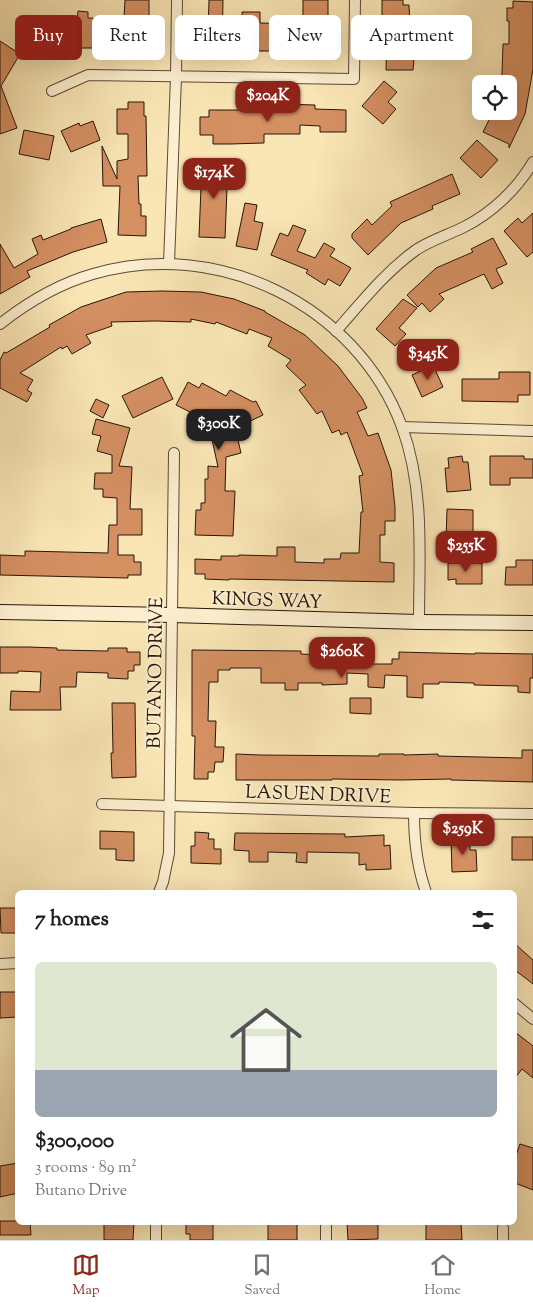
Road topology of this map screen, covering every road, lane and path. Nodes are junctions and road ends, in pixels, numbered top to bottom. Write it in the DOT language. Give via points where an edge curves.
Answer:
graph roads {
  1 [pos="177,0"];
  2 [pos="355,0"];
  3 [pos="176,77"];
  4 [pos="52,91"];
  5 [pos="533,162"];
  6 [pos="169,264"];
  7 [pos="0,324"];
  8 [pos="336,331"];
  9 [pos="402,427"];
  10 [pos="533,431"];
  11 [pos="174,452"];
  12 [pos="0,612"];
  13 [pos="172,614"];
  14 [pos="419,622"];
  15 [pos="533,623"];
  16 [pos="102,804"];
  17 [pos="170,806"];
  18 [pos="414,813"];
  19 [pos="533,814"];
  20 [pos="160,890"];
  21 [pos="425,890"];
  22 [pos="15,963"];
  23 [pos="0,964"];
  24 [pos="517,1006"];
  25 [pos="533,1019"];
  26 [pos="156,1225"];
  27 [pos="326,1225"];
  28 [pos="503,1228"];
  29 [pos="156,1240"];
  30 [pos="326,1240"];
  31 [pos="503,1240"];
  1 -- 3 [label="street"];
  2 -- 3 [label="street" via="354,79"];
  3 -- 4 [label="street" via="88,75"];
  3 -- 6 [label="street"];
  5 -- 8 [label="street" via="514,189 480,218 418,249 400,262"];
  6 -- 7 [label="street" via="120,268 68,282 21,308"];
  6 -- 8 [label="street" via="226,272 268,286 292,298"];
  8 -- 9 [label="street" via="373,373"];
  9 -- 10 [label="street"];
  9 -- 14 [label="street" via="416,475"];
  11 -- 13 [label="street, BUTANO DRIVE"];
  12 -- 13 [label="street, KINGS WAY"];
  13 -- 14 [label="street, KINGS WAY"];
  13 -- 17 [label="street, BUTANO DRIVE"];
  14 -- 15 [label="street, KINGS WAY"];
  16 -- 17 [label="street, LASUEN DRIVE"];
  17 -- 18 [label="street, LASUEN DRIVE"];
  17 -- 20 [label="street, BUTANO DRIVE" via="168,862"];
  18 -- 19 [label="street, LASUEN DRIVE"];
  18 -- 21 [label="street" via="416,850"];
  22 -- 23 [label="street"];
  24 -- 25 [label="street"];
  26 -- 29 [label="street"];
  27 -- 30 [label="street"];
  28 -- 31 [label="street"];
}
